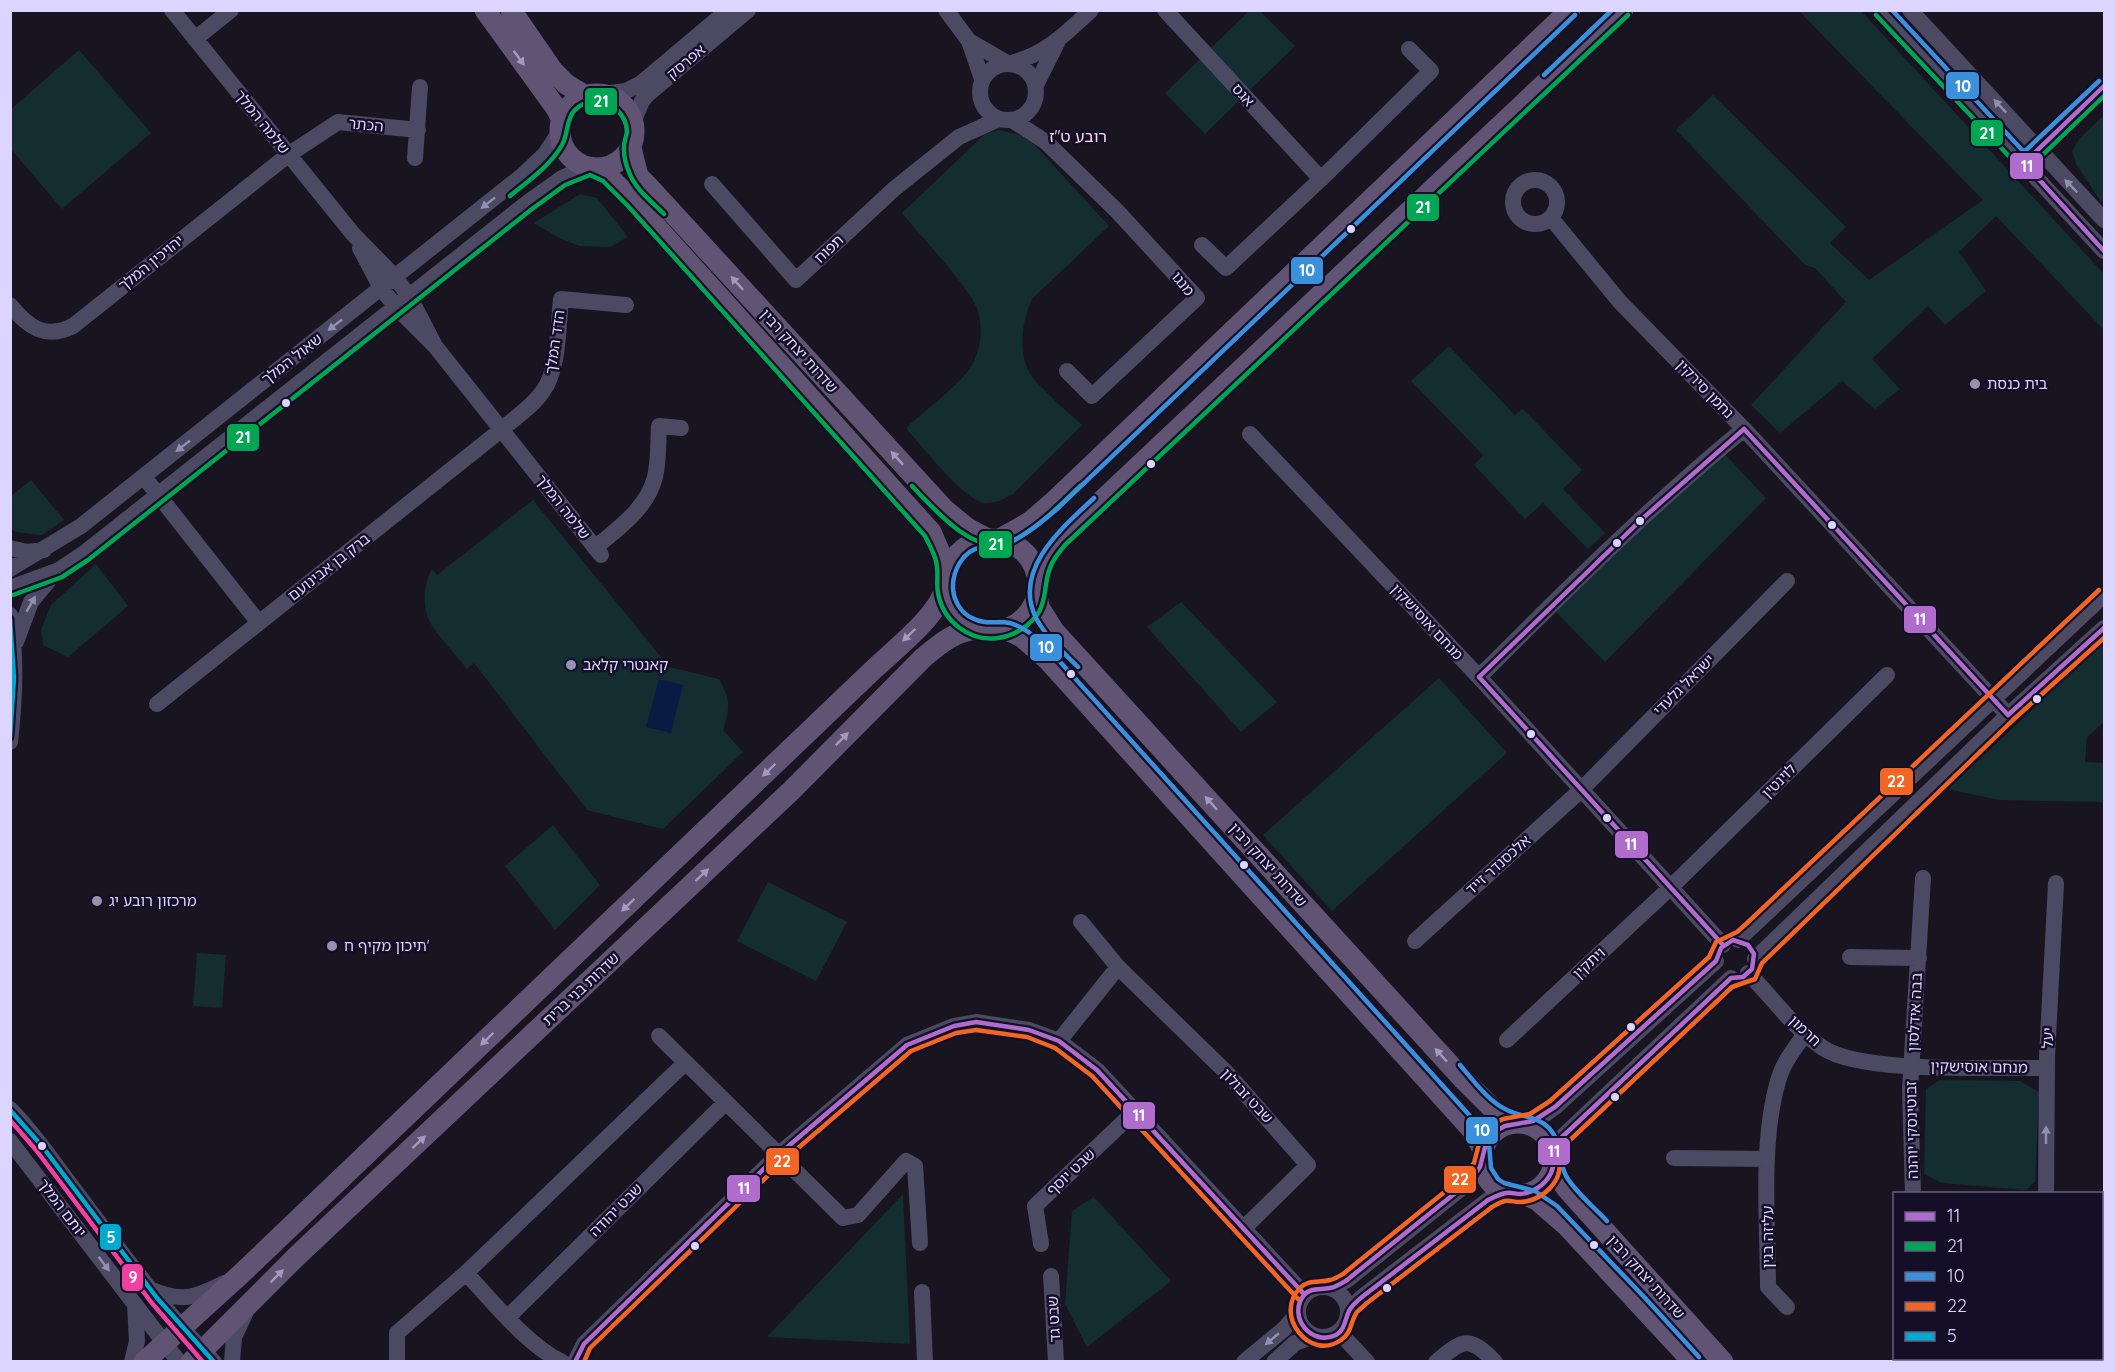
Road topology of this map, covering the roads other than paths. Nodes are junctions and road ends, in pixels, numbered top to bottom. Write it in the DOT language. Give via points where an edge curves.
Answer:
graph roads {
  1 [pos="172,10"];
  2 [pos="231,10"];
  3 [pos="485,10"];
  4 [pos="511,10"];
  5 [pos="728,10"];
  6 [pos="748,10"];
  7 [pos="946,10"];
  8 [pos="1090,10"];
  9 [pos="1166,10"];
  10 [pos="1570,10"];
  11 [pos="1623,10"];
  12 [pos="1881,10"];
  13 [pos="1910,10"];
  14 [pos="195,39"];
  15 [pos="1059,39"];
  16 [pos="969,41"];
  17 [pos="1409,49"];
  18 [pos="1009,63"];
  19 [pos="981,86"];
  20 [pos="1036,86"];
  21 [pos="2104,86"];
  22 [pos="420,87"];
  23 [pos="594,95"];
  24 [pos="1032,106"];
  25 [pos="1006,119"];
  26 [pos="633,122"];
  27 [pos="560,126"];
  28 [pos="418,130"];
  29 [pos="959,137"];
  30 [pos="1046,142"];
  31 [pos="631,148"];
  32 [pos="2039,150"];
  33 [pos="288,154"];
  34 [pos="415,158"];
  35 [pos="2024,163"];
  36 [pos="591,168"];
  37 [pos="1321,179"];
  38 [pos="712,184"];
  39 [pos="1551,218"];
  40 [pos="2104,220"];
  41 [pos="352,234"];
  42 [pos="1202,244"];
  43 [pos="2104,251"];
  44 [pos="395,277"];
  45 [pos="381,288"];
  46 [pos="409,296"];
  47 [pos="10,305"];
  48 [pos="626,305"];
  49 [pos="396,307"];
  50 [pos="435,346"];
  51 [pos="1067,371"];
  52 [pos="681,428"];
  53 [pos="1744,429"];
  54 [pos="501,430"];
  55 [pos="1250,434"];
  56 [pos="144,477"];
  57 [pos="158,495"];
  58 [pos="993,539"];
  59 [pos="10,548"];
  60 [pos="45,550"];
  61 [pos="10,569"];
  62 [pos="59,570"];
  63 [pos="1787,580"];
  64 [pos="945,583"];
  65 [pos="10,588"];
  66 [pos="1038,589"];
  67 [pos="2104,595"];
  68 [pos="10,615"];
  69 [pos="259,622"];
  70 [pos="2104,628"];
  71 [pos="977,629"];
  72 [pos="1005,630"];
  73 [pos="15,646"];
  74 [pos="1887,675"];
  75 [pos="1479,677"];
  76 [pos="1993,699"];
  77 [pos="157,704"];
  78 [pos="2008,715"];
  79 [pos="10,742"];
  80 [pos="1581,790"];
  81 [pos="1923,878"];
  82 [pos="2056,883"];
  83 [pos="1671,887"];
  84 [pos="1081,922"];
  85 [pos="1415,941"];
  86 [pos="1730,943"];
  87 [pos="1850,957"];
  88 [pos="1919,958"];
  89 [pos="1716,961"];
  90 [pos="1752,966"];
  91 [pos="1118,967"];
  92 [pos="1731,978"];
  93 [pos="1805,1034"];
  94 [pos="659,1036"];
  95 [pos="1507,1040"];
  96 [pos="1059,1041"];
  97 [pos="685,1063"];
  98 [pos="1912,1066"];
  99 [pos="2047,1068"];
  100 [pos="726,1102"];
  101 [pos="10,1109"];
  102 [pos="1134,1112"];
  103 [pos="1520,1123"];
  104 [pos="10,1141"];
  105 [pos="1554,1154"];
  106 [pos="778,1155"];
  107 [pos="1483,1156"];
  108 [pos="1674,1158"];
  109 [pos="1767,1159"];
  110 [pos="1913,1192"];
  111 [pos="2046,1192"];
  112 [pos="1515,1193"];
  113 [pos="1243,1229"];
  114 [pos="920,1243"];
  115 [pos="1041,1244"];
  116 [pos="241,1274"];
  117 [pos="466,1274"];
  118 [pos="1051,1276"];
  119 [pos="1330,1288"];
  120 [pos="150,1289"];
  121 [pos="922,1292"];
  122 [pos="1304,1294"];
  123 [pos="251,1303"];
  124 [pos="135,1305"];
  125 [pos="1787,1308"];
  126 [pos="1348,1312"];
  127 [pos="1297,1314"];
  128 [pos="507,1317"];
  129 [pos="183,1329"];
  130 [pos="1339,1332"];
  131 [pos="1314,1336"];
  132 [pos="165,1343"];
  133 [pos="202,1358"];
  134 [pos="132,1362"];
  135 [pos="144,1362"];
  136 [pos="179,1362"];
  137 [pos="232,1362"];
  138 [pos="398,1362"];
  139 [pos="562,1362"];
  140 [pos="575,1362"];
  141 [pos="924,1362"];
  142 [pos="1056,1362"];
  143 [pos="1244,1362"];
  144 [pos="1274,1362"];
  145 [pos="1367,1362"];
  146 [pos="1436,1362"];
  147 [pos="1495,1362"];
  148 [pos="1693,1362"];
  149 [pos="1723,1362"];
  1 -- 14 [label="street, שלמה המלך"];
  2 -- 14 [label="street"];
  3 -- 27 [label="main road, one-way" via="556,108"];
  4 -- 23 [label="main road" via="566,84"];
  5 -- 23 [label="street, אפרסק" via="640,84 626,91"];
  6 -- 26 [label="street, אפרסק" via="648,94"];
  7 -- 16 [label="street"];
  8 -- 15 [label="street"];
  9 -- 37 [label="street, אגס"];
  10 -- 58 [label="main road" via="1052,503 1030,522"];
  11 -- 66 [label="main road" via="1059,540 1043,564"];
  12 -- 35 [label="street"];
  32 -- 13 [label="street, one-way"];
  14 -- 33 [label="street, שלמה המלך"];
  15 -- 18 [label="street" via="1032,58"];
  15 -- 20 [label="street"];
  16 -- 18 [label="street"];
  16 -- 19 [label="street"];
  17 -- 37 [label="street" via="1431,71"];
  18 -- 19 [label="street" via="992,68"];
  18 -- 20 [label="street" via="1024,68"];
  19 -- 25 [label="street" via="986,109"];
  19 -- 29 [label="street, תפוח" via="974,114"];
  20 -- 24 [label="street"];
  21 -- 32 [label="street"];
  22 -- 28 [label="street"];
  23 -- 26 [label="main road" via="613,97 622,103"];
  23 -- 27 [label="main road" via="574,100 566,108"];
  24 -- 25 [label="street" via="1020,117"];
  24 -- 30 [label="street, מנגו"];
  25 -- 29 [label="street, תפוח"];
  25 -- 30 [label="street, מנגו"];
  26 -- 31 [label="main road"];
  27 -- 36 [label="main road" via="561,145 567,154"];
  27 -- 44 [label="street, שאול המלך, one-way" via="545,154 523,175"];
  28 -- 33 [label="street, הכתר" via="338,122"];
  28 -- 34 [label="street"];
  29 -- 38 [label="street, תפוח" via="886,196 796,280"];
  30 -- 51 [label="street, מנגו" via="1117,211 1197,298 1092,396"];
  31 -- 36 [label="main road" via="617,163"];
  58 -- 31 [label="main road, שדרות יצחק רבין, one-way" via="967,528 945,510 638,176"];
  32 -- 35 [label="street"];
  40 -- 32 [label="street, one-way"];
  33 -- 41 [label="street, שלמה המלך"];
  33 -- 47 [label="street, יהויכין המלך" via="73,326 49,333 30,325"];
  35 -- 43 [label="street"];
  36 -- 46 [label="street, שאול המלך" via="562,178"];
  36 -- 64 [label="main road, שדרות יצחק רבין" via="633,201 931,532 943,560"];
  37 -- 42 [label="street" via="1227,268"];
  39 -- 53 [label="street, נחמן סירקין" via="1620,302"];
  41 -- 44 [label="street, שלמה המלך"];
  41 -- 45 [label="street, שלמה המלך"];
  44 -- 45 [label="street, שאול המלך"];
  44 -- 46 [label="street, שלמה המלך"];
  45 -- 49 [label="street, שלמה המלך"];
  45 -- 56 [label="street, שאול המלך, one-way"];
  46 -- 49 [label="street, שאול המלך"];
  46 -- 50 [label="street, שלמה המלך"];
  48 -- 54 [label="street, הדד המלך" via="561,299 554,366 548,384"];
  49 -- 50 [label="street, שלמה המלך"];
  49 -- 57 [label="street, שאול המלך"];
  50 -- 54 [label="street, שלמה המלך"];
  52 -- 54 [label="street, שלמה המלך" via="659,426 655,477 648,494 598,552"];
  53 -- 75 [label="street" via="1608,549"];
  53 -- 76 [label="street, נחמן סירקין"];
  54 -- 69 [label="street, ברק בן אבינועם"];
  55 -- 75 [label="street, מנחם אוסישקין"];
  56 -- 57 [label="street"];
  56 -- 60 [label="street, שאול המלך"];
  57 -- 62 [label="street, שאול המלך"];
  57 -- 69 [label="street"];
  58 -- 64 [label="main road" via="972,542 960,550 951,562"];
  58 -- 66 [label="main road" via="1015,544 1027,554 1036,568"];
  59 -- 60 [label="street" via="27,552"];
  60 -- 61 [label="street, שאול המלך"];
  62 -- 65 [label="street, שאול המלך"];
  73 -- 62 [label="street, one-way" via="31,602"];
  63 -- 80 [label="street, ישראל גלעדי"];
  64 -- 71 [label="main road" via="955,614"];
  64 -- 116 [label="main road, שדרות בני ברית, one-way" via="934,608 904,640"];
  66 -- 72 [label="main road" via="1026,616"];
  103 -- 66 [label="main road, שדרות יצחק רבין, one-way" via="1498,1114 1462,1078 1062,640 1039,607"];
  67 -- 76 [label="street"];
  68 -- 73 [label="street"];
  69 -- 77 [label="street, ברק בן אבינועם"];
  70 -- 78 [label="street"];
  71 -- 72 [label="main road"];
  123 -- 71 [label="main road, שדרות בני ברית, one-way" via="792,790 924,657 947,639"];
  72 -- 107 [label="main road, שדרות יצחק רבין" via="1022,637 1047,659 1474,1132"];
  73 -- 79 [label="street" via="16,688"];
  74 -- 83 [label="street, לוינטין"];
  75 -- 80 [label="street, מנחם אוסישקין"];
  76 -- 78 [label="street, נחמן סירקין"];
  76 -- 86 [label="street"];
  78 -- 90 [label="street"];
  80 -- 83 [label="street, מנחם אוסישקין"];
  80 -- 85 [label="street, אלכסנדר זייד"];
  81 -- 88 [label="street, בבה אידלסון"];
  82 -- 99 [label="street, יעל"];
  83 -- 86 [label="street, מנחם אוסישקין"];
  83 -- 95 [label="street, ויתקין"];
  84 -- 91 [label="street, שבט זבולון"];
  86 -- 89 [label="street"];
  86 -- 90 [label="street" via="1748,945 1754,954"];
  87 -- 88 [label="street, בבה אידלסון"];
  88 -- 98 [label="street, בבה אידלסון"];
  89 -- 92 [label="street" via="1721,972"];
  89 -- 103 [label="street" via="1555,1107 1541,1117"];
  90 -- 92 [label="street" via="1743,977"];
  90 -- 93 [label="street, חרמון"];
  91 -- 96 [label="street"];
  91 -- 113 [label="street, שבט זבולון" via="1228,1074 1308,1165"];
  92 -- 105 [label="street" via="1570,1129"];
  93 -- 98 [label="street, חרמון" via="1825,1050 1844,1057"];
  93 -- 109 [label="street, עליזה בגין" via="1788,1057 1778,1080 1769,1122"];
  94 -- 97 [label="street"];
  96 -- 102 [label="street" via="1097,1070"];
  96 -- 106 [label="street" via="1029,1030 976,1022 954,1026 907,1045"];
  97 -- 100 [label="street"];
  97 -- 117 [label="street"];
  98 -- 99 [label="street, מנחם אוסישקין"];
  98 -- 110 [label="street, זבוטינסקי יוהנה"];
  111 -- 99 [label="street, יעל, one-way"];
  100 -- 106 [label="street"];
  100 -- 128 [label="street, שבט יהודה"];
  101 -- 120 [label="street, יותם המלך"];
  102 -- 113 [label="street"];
  102 -- 115 [label="street, שבט יוסף" via="1035,1206"];
  103 -- 105 [label="main road" via="1543,1132"];
  103 -- 107 [label="main road" via="1495,1131 1487,1140"];
  104 -- 124 [label="street, יותם המלך, one-way"];
  105 -- 112 [label="main road" via="1553,1170 1541,1186"];
  105 -- 149 [label="main road, שדרות יצחק רבין" via="1558,1176 1567,1189"];
  106 -- 114 [label="street" via="843,1218 858,1215 906,1161 915,1166"];
  106 -- 140 [label="street" via="584,1344"];
  107 -- 112 [label="main road" via="1490,1181"];
  107 -- 119 [label="street" via="1469,1182 1347,1280"];
  108 -- 109 [label="street"];
  109 -- 125 [label="street, עליזה בגין" via="1768,1287"];
  112 -- 126 [label="street" via="1488,1200"];
  112 -- 148 [label="main road, שדרות יצחק רבין" via="1536,1200 1567,1226"];
  113 -- 122 [label="street"];
  116 -- 120 [label="street" via="190,1298 165,1296"];
  116 -- 129 [label="main road, שדרות בני ברית"];
  117 -- 128 [label="street"];
  117 -- 138 [label="street" via="397,1333"];
  118 -- 142 [label="street, שבט גד"];
  119 -- 122 [label="street" via="1316,1288"];
  119 -- 126 [label="street" via="1343,1297"];
  120 -- 129 [label="street, יותם המלך"];
  121 -- 141 [label="street"];
  122 -- 127 [label="street"];
  123 -- 133 [label="main road, שדרות בני ברית"];
  123 -- 137 [label="street" via="234,1337"];
  124 -- 132 [label="street, יותם המלך"];
  124 -- 134 [label="street" via="137,1341"];
  126 -- 130 [label="street"];
  127 -- 131 [label="street" via="1302,1327"];
  127 -- 143 [label="street, one-way"];
  128 -- 139 [label="street"];
  129 -- 132 [label="main road, שדרות בני ברית"];
  129 -- 133 [label="street, יותם המלך"];
  130 -- 131 [label="street" via="1327,1337"];
  130 -- 145 [label="street"];
  131 -- 144 [label="street" via="1295,1343"];
  132 -- 135 [label="main road, שדרות בני ברית"];
  132 -- 136 [label="street, יותם המלך"];
  146 -- 147 [label="street" via="1459,1344 1470,1343"];
}
